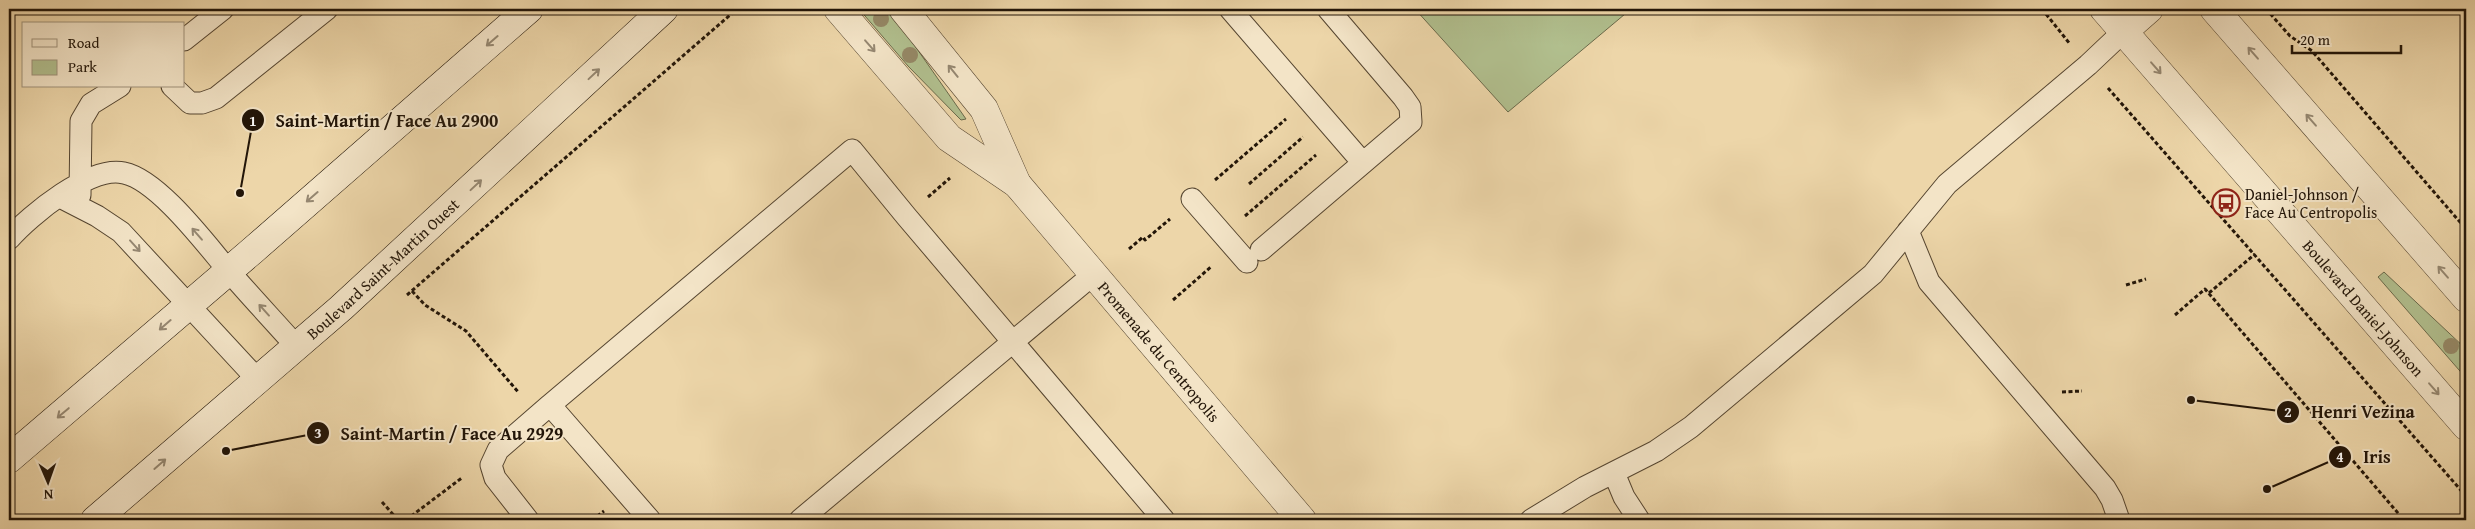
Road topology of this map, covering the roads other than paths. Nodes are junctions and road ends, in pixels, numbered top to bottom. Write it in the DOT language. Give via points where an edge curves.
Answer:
graph roads {
  1 [pos="224,9"];
  2 [pos="327,9"];
  3 [pos="529,9"];
  4 [pos="664,9"];
  5 [pos="838,9"];
  6 [pos="904,9"];
  7 [pos="1230,9"];
  8 [pos="1328,9"];
  9 [pos="2104,9"];
  10 [pos="2149,9"];
  11 [pos="2214,9"];
  12 [pos="2124,31"];
  13 [pos="185,39"];
  14 [pos="117,88"];
  15 [pos="174,88"];
  16 [pos="1363,163"];
  17 [pos="80,184"];
  18 [pos="1017,184"];
  19 [pos="60,197"];
  20 [pos="1192,199"];
  21 [pos="80,208"];
  22 [pos="1908,231"];
  23 [pos="9,239"];
  24 [pos="229,271"];
  25 [pos="1095,273"];
  26 [pos="2466,298"];
  27 [pos="190,304"];
  28 [pos="1013,342"];
  29 [pos="296,346"];
  30 [pos="258,380"];
  31 [pos="550,405"];
  32 [pos="2466,426"];
  33 [pos="9,459"];
  34 [pos="1614,473"];
  35 [pos="95,520"];
  36 [pos="528,520"];
  37 [pos="650,520"];
  38 [pos="800,520"];
  39 [pos="1164,520"];
  40 [pos="1302,520"];
  41 [pos="1531,520"];
  42 [pos="1639,520"];
  43 [pos="2119,520"];
  1 -- 13 [label="lane"];
  2 -- 15 [label="lane" via="216,98 190,103"];
  3 -- 24 [label="street, one-way"];
  29 -- 4 [label="street, Boulevard Saint-Martin Ouest, one-way"];
  5 -- 18 [label="street, Promenade du Centropolis, one-way" via="949,138"];
  18 -- 6 [label="street, Promenade du Centropolis, one-way" via="984,109"];
  7 -- 16 [label="lane"];
  8 -- 16 [label="lane" via="1410,107 1411,122"];
  9 -- 12 [label="street, Boulevard Daniel-Johnson"];
  10 -- 12 [label="street"];
  26 -- 11 [label="street, one-way"];
  12 -- 22 [label="lane" via="1947,184"];
  12 -- 32 [label="street, Boulevard Daniel-Johnson, one-way"];
  14 -- 17 [label="lane" via="91,104 81,121"];
  16 -- 20 [label="lane" via="1254,256"];
  17 -- 19 [label="lane"];
  17 -- 21 [label="lane"];
  24 -- 17 [label="lane, one-way" via="183,217 139,179 124,173 108,172"];
  18 -- 25 [label="street, Promenade du Centropolis"];
  19 -- 21 [label="lane"];
  19 -- 23 [label="lane" via="24,222"];
  21 -- 27 [label="lane, one-way" via="121,232"];
  22 -- 34 [label="lane" via="1873,274 1691,428"];
  22 -- 43 [label="lane" via="1929,282 2104,488"];
  24 -- 27 [label="street"];
  29 -- 24 [label="lane, one-way"];
  25 -- 28 [label="lane"];
  25 -- 40 [label="street, Promenade du Centropolis"];
  27 -- 30 [label="lane"];
  27 -- 33 [label="street, one-way"];
  28 -- 31 [label="lane" via="852,150"];
  28 -- 38 [label="lane"];
  28 -- 39 [label="lane"];
  29 -- 30 [label="street, Boulevard Saint-Martin Ouest"];
  35 -- 30 [label="street, Boulevard Saint-Martin Ouest, one-way"];
  31 -- 36 [label="lane" via="498,450 491,464 495,478"];
  31 -- 37 [label="lane"];
  34 -- 41 [label="lane"];
  34 -- 42 [label="lane"];
}
